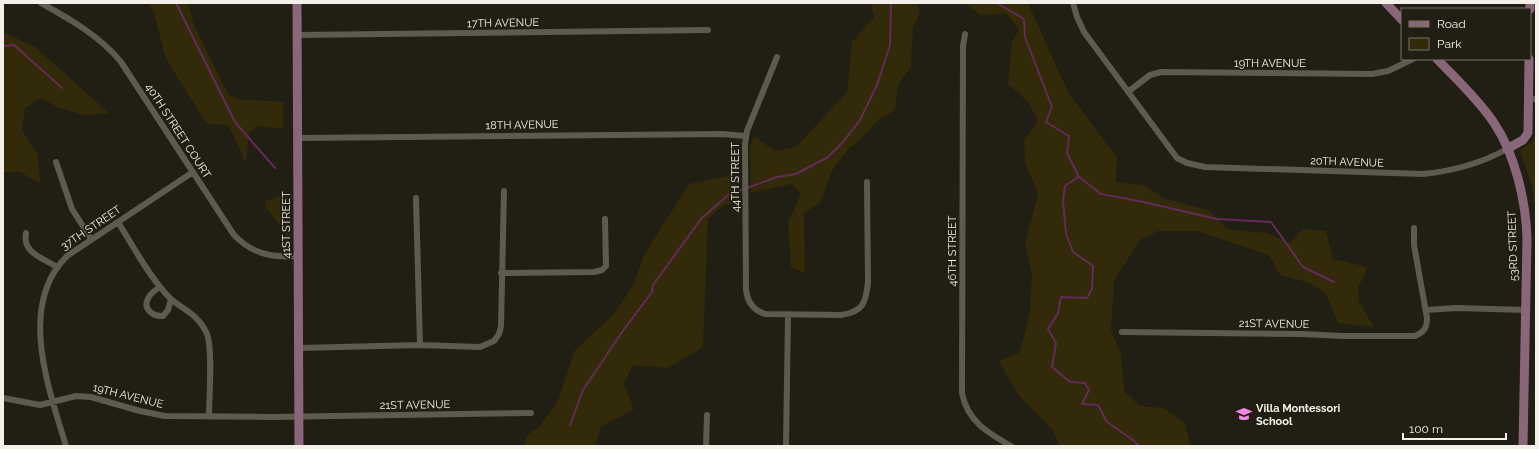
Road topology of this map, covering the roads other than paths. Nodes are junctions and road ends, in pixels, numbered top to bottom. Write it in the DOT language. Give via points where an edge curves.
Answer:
graph roads {
  1 [pos="41,3"];
  2 [pos="297,3"];
  3 [pos="1073,3"];
  4 [pos="1386,3"];
  5 [pos="1401,19"];
  6 [pos="708,30"];
  7 [pos="965,34"];
  8 [pos="298,35"];
  9 [pos="777,57"];
  10 [pos="1411,60"];
  11 [pos="1438,60"];
  12 [pos="1529,60"];
  13 [pos="1129,91"];
  14 [pos="1532,99"];
  15 [pos="745,136"];
  16 [pos="298,138"];
  17 [pos="1507,149"];
  18 [pos="56,162"];
  19 [pos="193,172"];
  20 [pos="867,182"];
  21 [pos="504,191"];
  22 [pos="416,198"];
  23 [pos="605,219"];
  24 [pos="118,222"];
  25 [pos="1414,228"];
  26 [pos="26,233"];
  27 [pos="91,239"];
  28 [pos="298,256"];
  29 [pos="57,267"];
  30 [pos="502,273"];
  31 [pos="160,287"];
  32 [pos="171,299"];
  33 [pos="1426,310"];
  34 [pos="1526,310"];
  35 [pos="788,316"];
  36 [pos="1122,332"];
  37 [pos="420,346"];
  38 [pos="299,348"];
  39 [pos="3,398"];
  40 [pos="53,402"];
  41 [pos="531,413"];
  42 [pos="707,415"];
  43 [pos="299,416"];
  44 [pos="209,417"];
  45 [pos="66,446"];
  46 [pos="299,446"];
  47 [pos="706,446"];
  48 [pos="786,446"];
  49 [pos="1011,446"];
  50 [pos="1524,446"];
  1 -- 19 [label="street, 40TH STREET COURT" via="99,39 114,53"];
  2 -- 8 [label="street, 41ST STREET"];
  3 -- 13 [label="street" via="1084,32"];
  4 -- 5 [label="street"];
  6 -- 8 [label="street, 17TH AVENUE"];
  7 -- 49 [label="street, 46TH STREET" via="962,393 966,407 979,426"];
  8 -- 16 [label="street, 41ST STREET"];
  9 -- 15 [label="street, 44TH STREET"];
  10 -- 13 [label="street, 19TH AVENUE" via="1388,71 1372,74 1160,72 1150,75"];
  11 -- 17 [label="street, 53RD STREET" via="1493,122"];
  12 -- 14 [label="street"];
  13 -- 17 [label="street, 20TH AVENUE" via="1178,158 1205,167 1423,174 1470,166"];
  14 -- 17 [label="street" via="1528,133 1523,140"];
  15 -- 16 [label="street, 18TH AVENUE" via="722,134"];
  15 -- 35 [label="street, 44TH STREET" via="747,299 756,310 765,314"];
  16 -- 28 [label="street, 41ST STREET"];
  17 -- 34 [label="street, 53RD STREET" via="1520,187 1526,221"];
  18 -- 27 [label="street" via="72,209"];
  19 -- 24 [label="street, 37TH STREET"];
  19 -- 28 [label="street, 40TH STREET COURT" via="234,235 245,245 264,254"];
  20 -- 35 [label="street" via="868,282 864,303 850,314"];
  21 -- 30 [label="street"];
  22 -- 37 [label="street"];
  23 -- 30 [label="street" via="605,268 594,272"];
  24 -- 27 [label="street, 37TH STREET"];
  24 -- 31 [label="street"];
  25 -- 33 [label="street" via="1414,245"];
  26 -- 29 [label="street" via="25,244 35,254"];
  27 -- 29 [label="street, 37TH STREET" via="67,256"];
  28 -- 38 [label="street, 41ST STREET"];
  29 -- 40 [label="street, 37TH STREET" via="46,287 41,330 43,362"];
  30 -- 37 [label="street" via="501,326 494,341 480,347"];
  31 -- 32 [label="street"];
  31 -- 32 [label="street" via="154,290 147,300 147,308 155,315 163,316"];
  32 -- 44 [label="street" via="198,319 207,334 210,348"];
  33 -- 34 [label="street"];
  33 -- 36 [label="street, 21ST AVENUE" via="1427,324 1424,331 1415,336"];
  34 -- 50 [label="street, 53RD STREET"];
  35 -- 48 [label="street"];
  37 -- 38 [label="street"];
  38 -- 43 [label="street, 41ST STREET"];
  39 -- 40 [label="street, 19TH AVENUE" via="40,405"];
  40 -- 44 [label="street, 19TH AVENUE" via="76,396 91,397 165,416"];
  40 -- 45 [label="street, 37TH STREET"];
  41 -- 43 [label="street, 21ST AVENUE"];
  42 -- 47 [label="street"];
  43 -- 44 [label="street, 19TH AVENUE"];
  43 -- 46 [label="street, 41ST STREET"];
}
